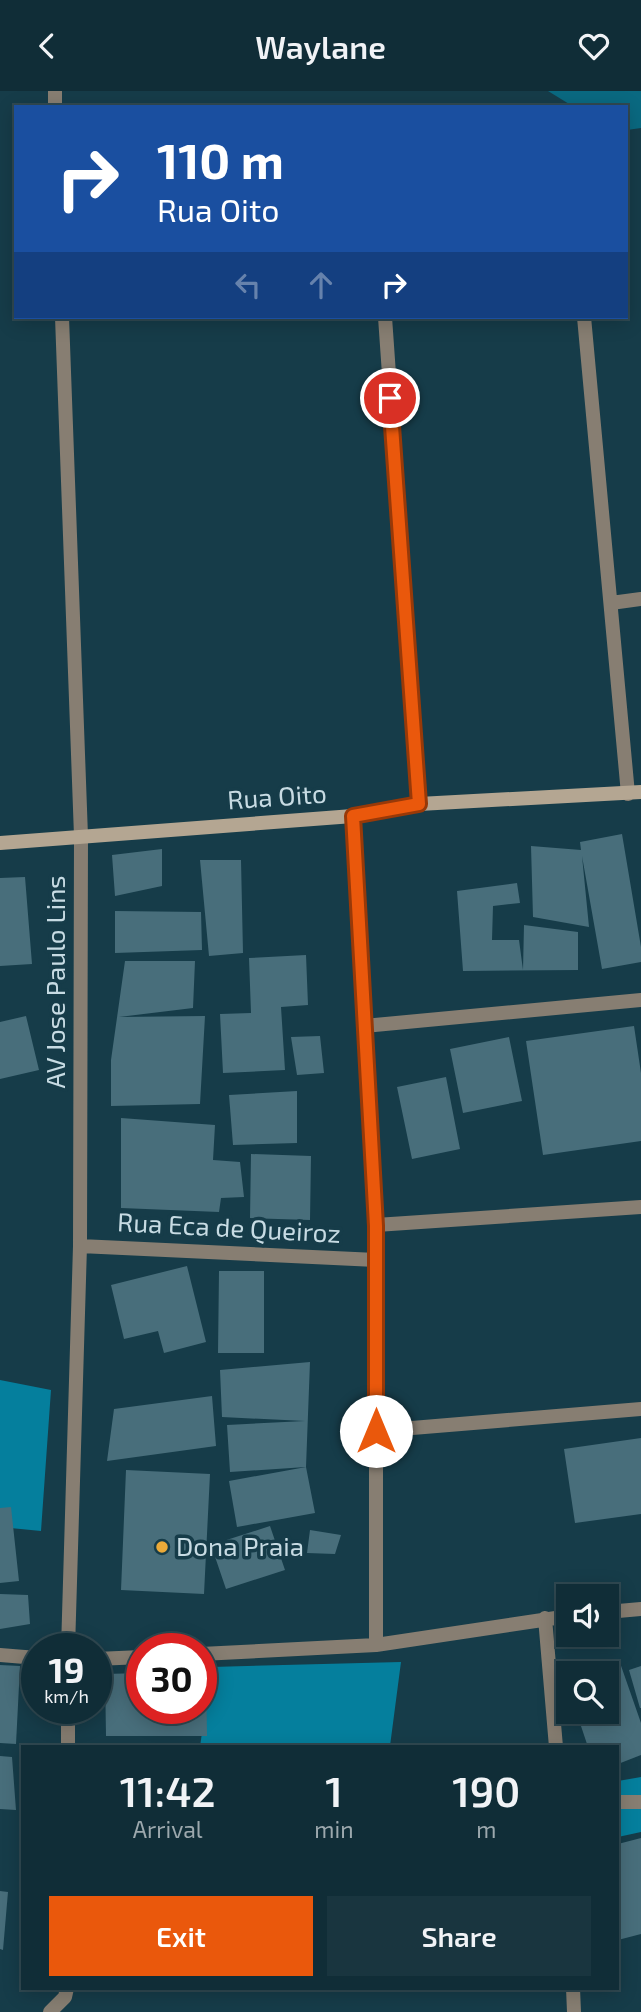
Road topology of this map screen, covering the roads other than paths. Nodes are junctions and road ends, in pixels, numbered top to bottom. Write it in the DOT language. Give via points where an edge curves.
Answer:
graph roads {
  1 [pos="62,319"];
  2 [pos="384,319"];
  3 [pos="584,319"];
  4 [pos="641,599"];
  5 [pos="611,603"];
  6 [pos="635,793"];
  7 [pos="419,804"];
  8 [pos="353,816"];
  9 [pos="81,835"];
  10 [pos="0,843"];
  11 [pos="641,1000"];
  12 [pos="365,1026"];
  13 [pos="641,1207"];
  14 [pos="376,1226"];
  15 [pos="80,1246"];
  16 [pos="376,1260"];
  17 [pos="641,1409"];
  18 [pos="376,1431"];
  19 [pos="641,1609"];
  20 [pos="619,1611"];
  21 [pos="556,1617"];
  22 [pos="545,1618"];
  23 [pos="68,1633"];
  24 [pos="376,1645"];
  25 [pos="217,1653"];
  26 [pos="0,1655"];
  27 [pos="21,1657"];
  28 [pos="68,1724"];
  29 [pos="68,1745"];
  30 [pos="556,1745"];
  31 [pos="619,1802"];
  32 [pos="641,1802"];
  33 [pos="67,1990"];
  34 [pos="573,1990"];
  35 [pos="50,2012"];
  36 [pos="574,2012"];
  1 -- 9 [label="street, AV Jose Paulo Lins"];
  2 -- 7 [label="street"];
  3 -- 5 [label="street"];
  4 -- 5 [label="street"];
  5 -- 6 [label="street"];
  6 -- 7 [label="main road, Rua Oito"];
  7 -- 8 [label="main road, Rua Oito"];
  8 -- 9 [label="main road, Rua Oito"];
  8 -- 12 [label="street"];
  9 -- 10 [label="main road, Rua Oito"];
  9 -- 15 [label="street, AV Jose Paulo Lins"];
  11 -- 12 [label="street"];
  12 -- 14 [label="street"];
  13 -- 14 [label="street, Rua Eca de Queiroz"];
  14 -- 16 [label="street"];
  15 -- 16 [label="street, Rua Eca de Queiroz"];
  15 -- 23 [label="street, AV Jose Paulo Lins"];
  16 -- 18 [label="street"];
  17 -- 18 [label="street"];
  18 -- 24 [label="street"];
  19 -- 20 [label="street"];
  21 -- 22 [label="street"];
  22 -- 24 [label="street"];
  22 -- 30 [label="street"];
  24 -- 25 [label="street"];
  26 -- 27 [label="street"];
  28 -- 29 [label="street"];
  31 -- 32 [label="street"];
  33 -- 35 [label="street"];
  34 -- 36 [label="street"];
}
